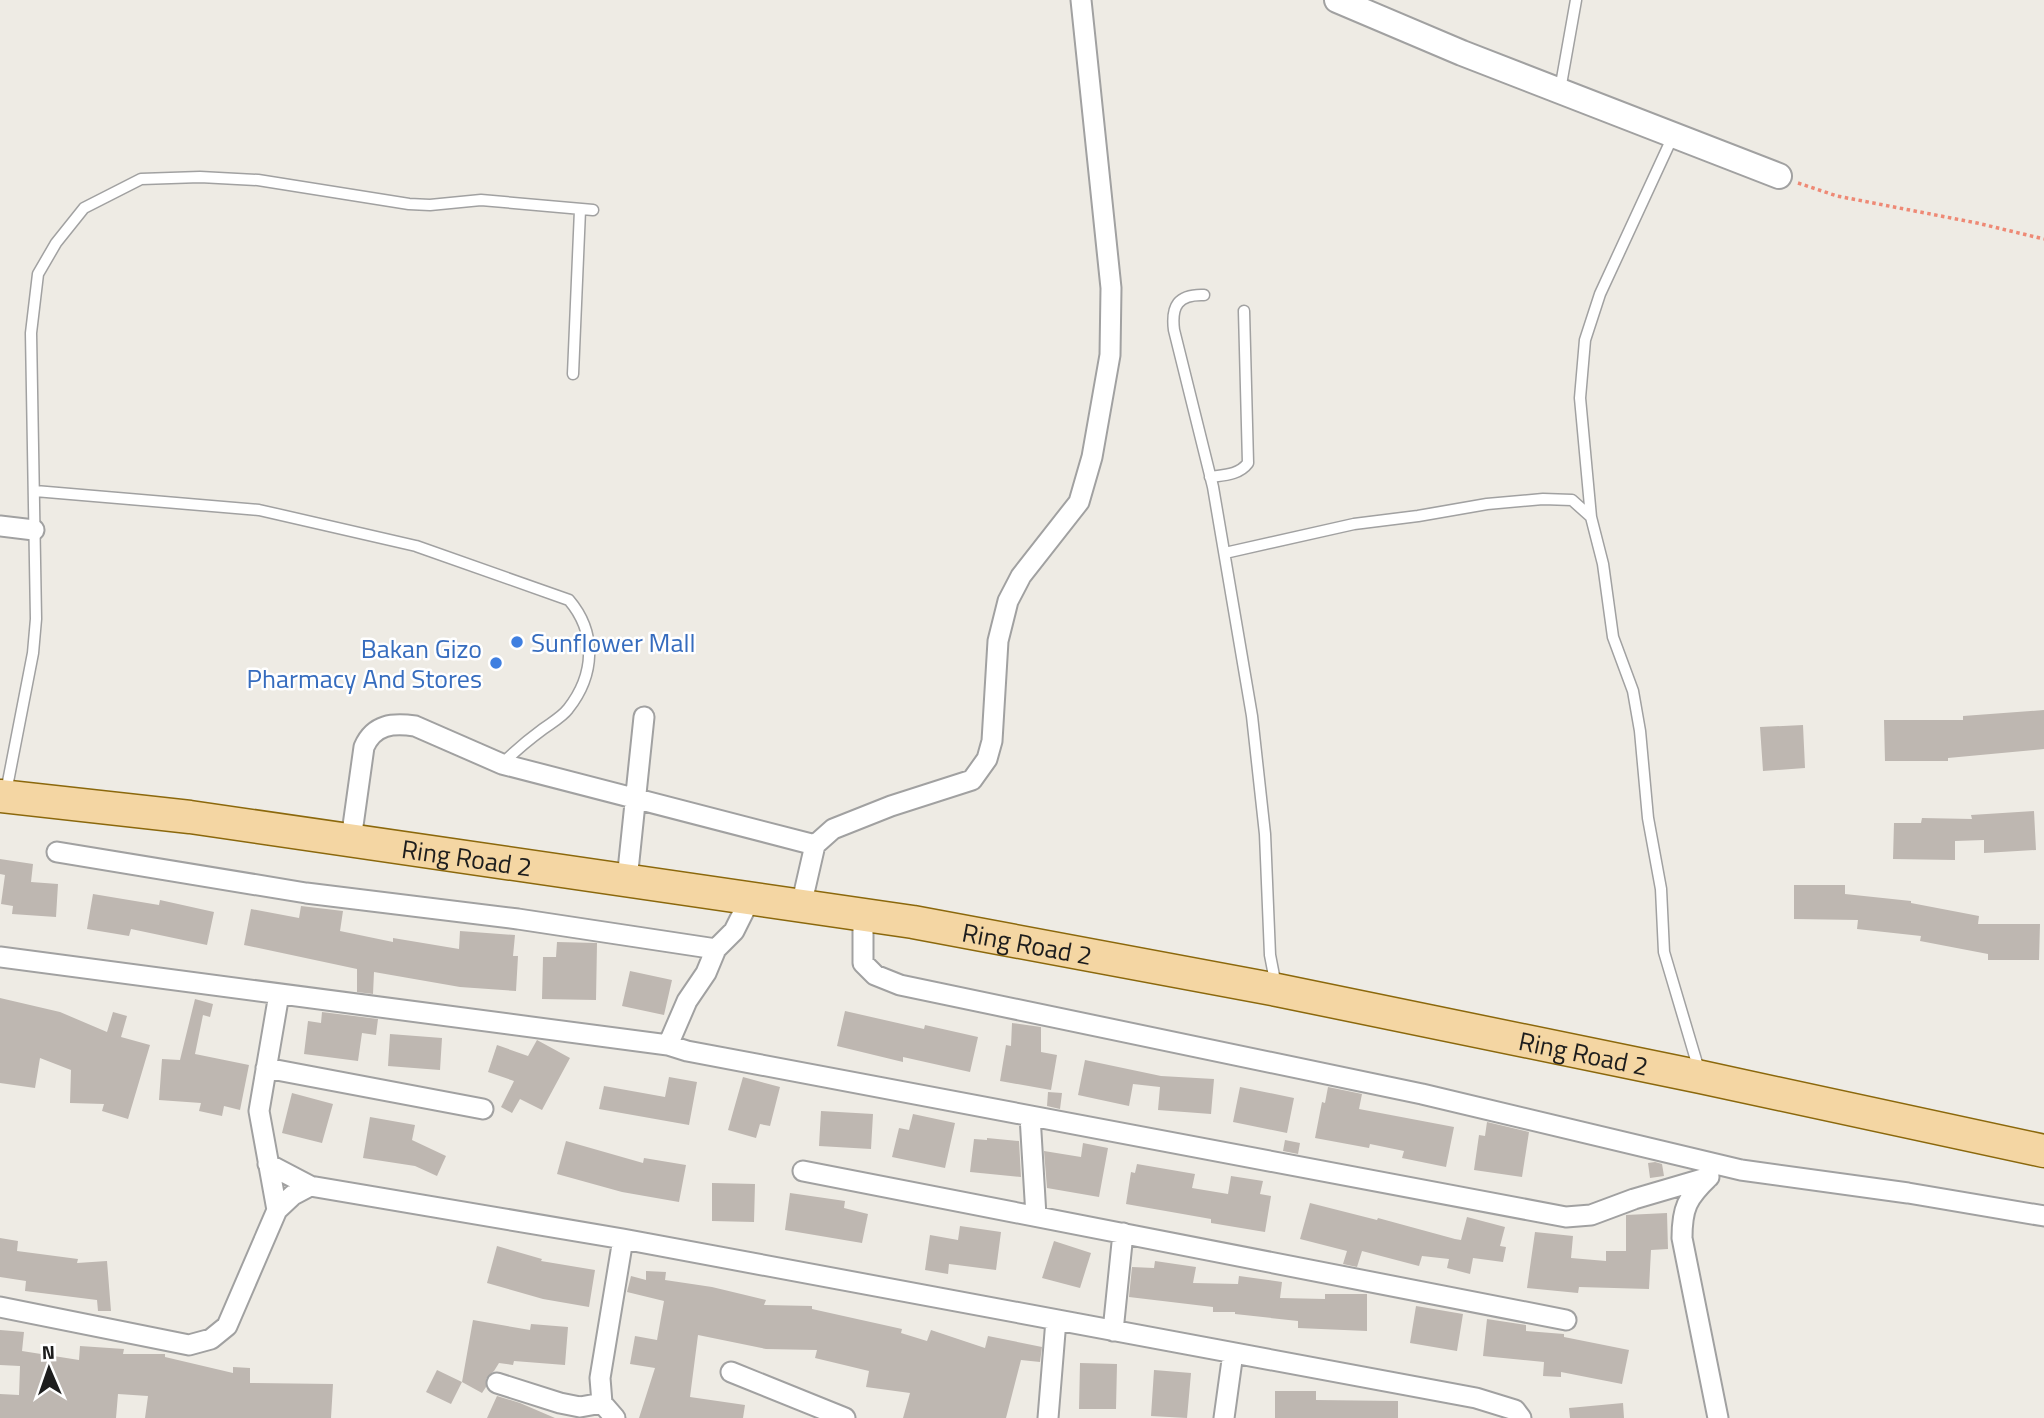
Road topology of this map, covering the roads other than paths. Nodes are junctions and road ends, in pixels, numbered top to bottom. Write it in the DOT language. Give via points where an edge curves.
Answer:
graph roads {
  1 [pos="1081,0"];
  2 [pos="1337,0"];
  3 [pos="1576,0"];
  4 [pos="1560,91"];
  5 [pos="1673,135"];
  6 [pos="1779,176"];
  7 [pos="580,209"];
  8 [pos="593,210"];
  9 [pos="1204,295"];
  10 [pos="1244,311"];
  11 [pos="573,374"];
  12 [pos="1210,477"];
  13 [pos="34,491"];
  14 [pos="1591,517"];
  15 [pos="0,526"];
  16 [pos="34,530"];
  17 [pos="1225,553"];
  18 [pos="644,717"];
  19 [pos="502,764"];
  20 [pos="3,796"];
  21 [pos="636,799"];
  22 [pos="351,840"];
  23 [pos="815,845"];
  24 [pos="57,852"];
  25 [pos="627,880"];
  26 [pos="750,899"];
  27 [pos="801,906"];
  28 [pos="863,915"];
  29 [pos="716,949"];
  30 [pos="0,957"];
  31 [pos="1277,990"];
  32 [pos="279,994"];
  33 [pos="668,1045"];
  34 [pos="266,1068"];
  35 [pos="1701,1077"];
  36 [pos="483,1109"];
  37 [pos="1030,1116"];
  38 [pos="2044,1151"];
  39 [pos="268,1164"];
  40 [pos="1741,1170"];
  41 [pos="803,1171"];
  42 [pos="1709,1177"];
  43 [pos="310,1186"];
  44 [pos="278,1210"];
  45 [pos="1036,1216"];
  46 [pos="2044,1216"];
  47 [pos="1124,1233"];
  48 [pos="623,1239"];
  49 [pos="0,1307"];
  50 [pos="1056,1320"];
  51 [pos="1566,1320"];
  52 [pos="1113,1331"];
  53 [pos="1233,1353"];
  54 [pos="731,1372"];
  55 [pos="497,1383"];
  56 [pos="608,1411"];
  57 [pos="845,1418"];
  58 [pos="1048,1418"];
  59 [pos="1224,1418"];
  60 [pos="1521,1418"];
  61 [pos="1718,1418"];
  1 -- 23 [label="street" via="1111,288 1110,355 1079,502 1021,576 1008,601 998,641 992,741 987,759 972,780 832,829"];
  2 -- 4 [label="street"];
  3 -- 4 [label="lane"];
  4 -- 5 [label="street"];
  5 -- 6 [label="street"];
  5 -- 14 [label="lane" via="1600,294 1585,340 1580,398"];
  7 -- 8 [label="lane"];
  7 -- 11 [label="lane"];
  7 -- 13 [label="lane" via="481,200 408,204 258,180 200,177 141,179 84,208 38,274 31,333"];
  9 -- 12 [label="lane" via="1178,302 1172,313"];
  10 -- 12 [label="lane" via="1248,463 1236,473"];
  12 -- 17 [label="lane"];
  13 -- 16 [label="lane"];
  13 -- 19 [label="lane" via="259,510 416,546 569,600 579,612 591,657 580,691 567,711"];
  14 -- 17 [label="lane" via="1572,500 1487,504 1354,524"];
  14 -- 35 [label="lane" via="1603,564 1612,637 1633,691 1640,731 1648,818 1661,889 1664,952"];
  15 -- 16 [label="street"];
  16 -- 20 [label="lane" via="33,653"];
  17 -- 31 [label="lane" via="1255,739 1270,955"];
  18 -- 21 [label="street"];
  19 -- 21 [label="street"];
  19 -- 22 [label="street" via="415,726 388,724 378,729 364,747"];
  20 -- 22 [label="main road, Ring Road 2"];
  21 -- 23 [label="street"];
  21 -- 25 [label="street"];
  22 -- 25 [label="main road, Ring Road 2"];
  23 -- 27 [label="street"];
  24 -- 29 [label="street" via="306,893"];
  25 -- 26 [label="main road, Ring Road 2"];
  26 -- 27 [label="main road, Ring Road 2"];
  26 -- 29 [label="street" via="734,931"];
  27 -- 28 [label="main road, Ring Road 2"];
  28 -- 31 [label="main road, Ring Road 2"];
  28 -- 40 [label="street" via="863,963 875,975 900,985 1422,1094"];
  29 -- 33 [label="street"];
  30 -- 32 [label="street"];
  31 -- 35 [label="main road, Ring Road 2"];
  32 -- 33 [label="street"];
  32 -- 34 [label="street"];
  33 -- 37 [label="street"];
  34 -- 36 [label="street"];
  34 -- 39 [label="street" via="259,1111"];
  35 -- 38 [label="main road, Ring Road 2"];
  37 -- 42 [label="street" via="1566,1217 1591,1215"];
  37 -- 45 [label="street"];
  39 -- 43 [label="street"];
  39 -- 44 [label="street"];
  40 -- 42 [label="street"];
  40 -- 46 [label="street"];
  41 -- 45 [label="street"];
  42 -- 61 [label="street" via="1682,1213 1682,1238"];
  43 -- 44 [label="street"];
  43 -- 48 [label="street"];
  44 -- 49 [label="street" via="227,1326 211,1339 189,1345"];
  45 -- 47 [label="street"];
  47 -- 51 [label="street"];
  47 -- 52 [label="street"];
  48 -- 50 [label="street"];
  48 -- 56 [label="street" via="600,1378"];
  50 -- 52 [label="street"];
  50 -- 58 [label="street"];
  52 -- 53 [label="street"];
  53 -- 59 [label="street"];
  53 -- 60 [label="street" via="1476,1398 1515,1410"];
  54 -- 57 [label="street"];
  55 -- 56 [label="street" via="560,1403"];
}
